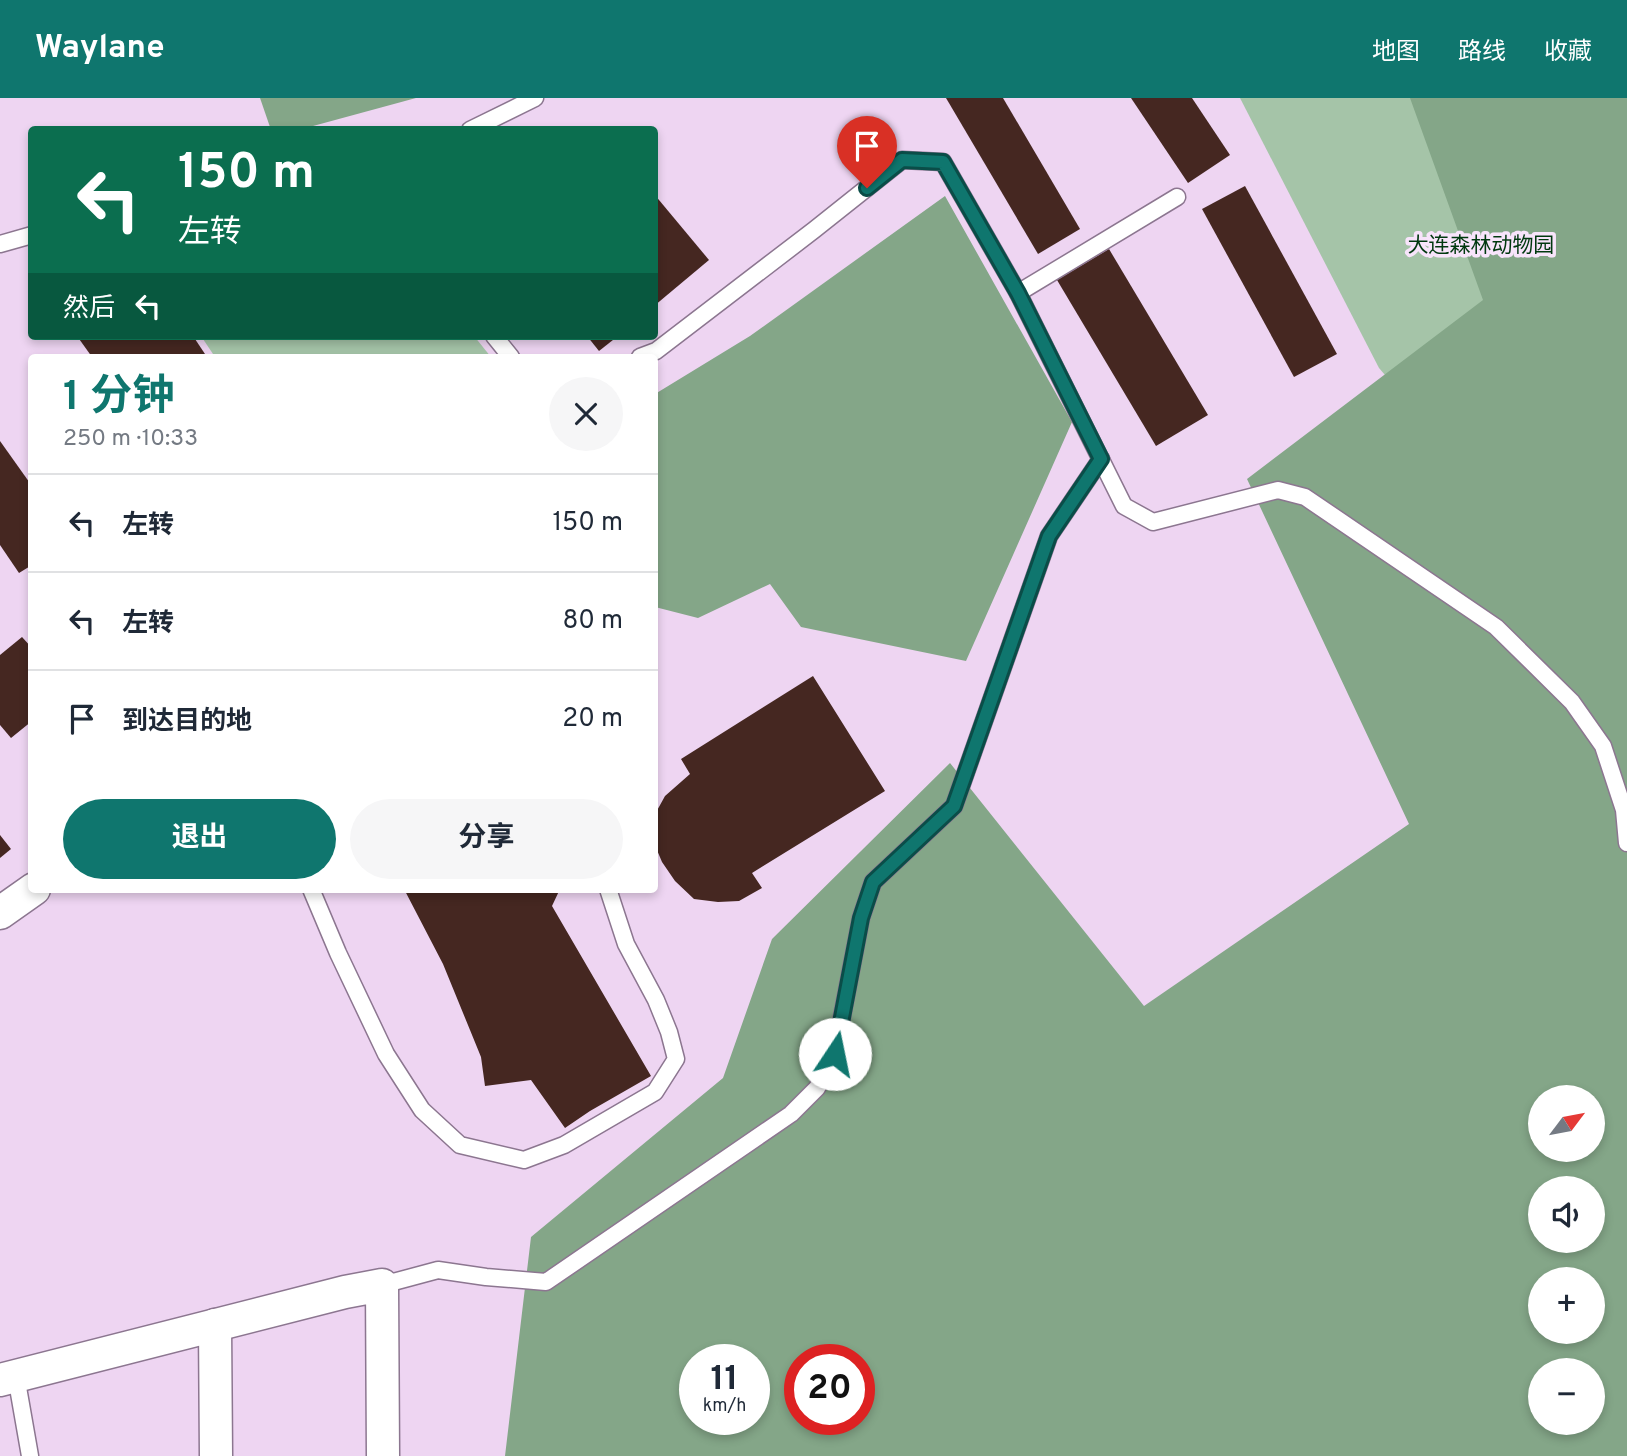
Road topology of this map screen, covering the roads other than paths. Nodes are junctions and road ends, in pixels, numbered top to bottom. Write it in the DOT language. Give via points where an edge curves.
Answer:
graph roads {
  1 [pos="535,98"];
  2 [pos="478,126"];
  3 [pos="1177,197"];
  4 [pos="28,236"];
  5 [pos="0,244"];
  6 [pos="1018,293"];
  7 [pos="497,340"];
  8 [pos="509,354"];
  9 [pos="648,354"];
  10 [pos="1101,459"];
  11 [pos="1627,843"];
  12 [pos="28,893"];
  13 [pos="313,893"];
  14 [pos="609,893"];
  15 [pos="0,913"];
  16 [pos="382,1285"];
  17 [pos="215,1325"];
  18 [pos="8,1378"];
  19 [pos="30,1456"];
  20 [pos="216,1456"];
  21 [pos="383,1456"];
  1 -- 2 [label="lane"];
  3 -- 6 [label="lane"];
  4 -- 5 [label="lane"];
  6 -- 9 [label="lane" via="943,162 902,160"];
  6 -- 10 [label="lane"];
  7 -- 8 [label="lane"];
  10 -- 11 [label="lane" via="1124,506 1153,522 1278,490 1305,497 1496,627 1572,702 1603,746 1624,810"];
  10 -- 16 [label="lane" via="1049,536 954,806 873,882 861,918 835,1054 817,1088 791,1114 546,1282 438,1270"];
  12 -- 15 [label="street"];
  13 -- 14 [label="lane" via="386,1054 422,1110 460,1145 524,1160 564,1145 655,1092 676,1059 670,1031 626,944"];
  16 -- 17 [label="street"];
  16 -- 21 [label="street"];
  17 -- 18 [label="street"];
  17 -- 20 [label="street"];
  18 -- 19 [label="lane"];
}
